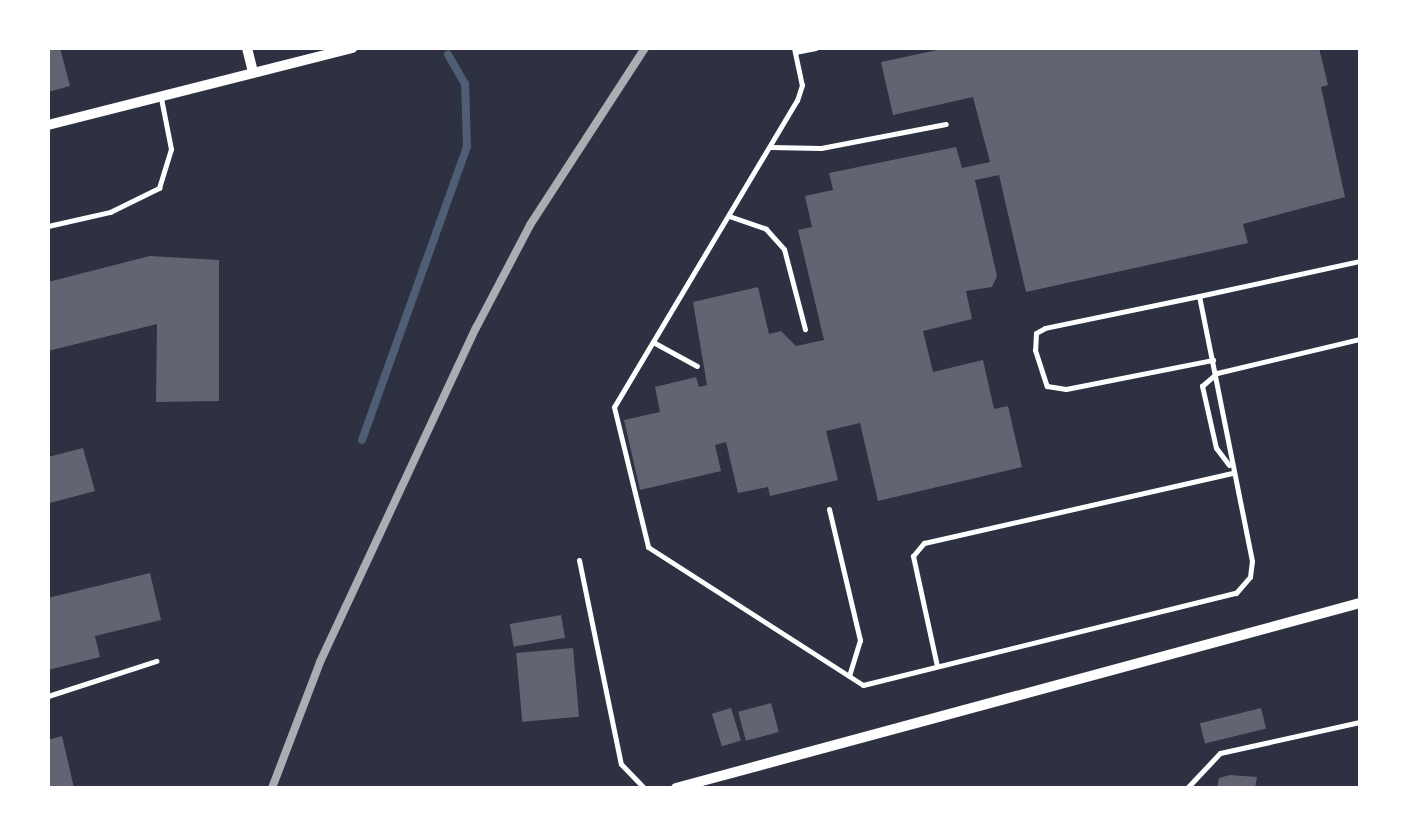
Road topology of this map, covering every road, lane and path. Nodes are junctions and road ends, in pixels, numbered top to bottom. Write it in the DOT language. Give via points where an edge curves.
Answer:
graph roads {
  1 [pos="247,48"];
  2 [pos="352,48"];
  3 [pos="816,48"];
  4 [pos="795,50"];
  5 [pos="254,72"];
  6 [pos="160,96"];
  7 [pos="946,124"];
  8 [pos="48,126"];
  9 [pos="770,147"];
  10 [pos="729,216"];
  11 [pos="48,226"];
  12 [pos="1360,261"];
  13 [pos="1199,296"];
  14 [pos="805,329"];
  15 [pos="1360,339"];
  16 [pos="654,342"];
  17 [pos="1214,360"];
  18 [pos="697,366"];
  19 [pos="1217,373"];
  20 [pos="1231,470"];
  21 [pos="829,510"];
  22 [pos="579,560"];
  23 [pos="1360,603"];
  24 [pos="156,661"];
  25 [pos="937,666"];
  26 [pos="849,675"];
  27 [pos="48,696"];
  28 [pos="1360,722"];
  29 [pos="644,788"];
  30 [pos="676,788"];
  31 [pos="1187,788"];
  1 -- 5 [label="street"];
  2 -- 5 [label="street"];
  3 -- 4 [label="lane"];
  4 -- 9 [label="lane" via="802,84"];
  5 -- 6 [label="street"];
  6 -- 8 [label="street"];
  6 -- 11 [label="lane" via="171,148 160,188 110,212"];
  7 -- 9 [label="lane" via="822,148"];
  9 -- 10 [label="lane"];
  10 -- 14 [label="lane" via="766,228 784,249"];
  10 -- 16 [label="lane"];
  12 -- 13 [label="lane"];
  13 -- 17 [label="lane"];
  13 -- 17 [label="lane" via="1045,328 1036,334 1034,350 1048,386 1066,390"];
  15 -- 19 [label="lane"];
  16 -- 18 [label="lane"];
  16 -- 26 [label="lane" via="614,407 648,548"];
  17 -- 19 [label="lane"];
  19 -- 20 [label="lane" via="1233,444"];
  19 -- 20 [label="lane" via="1202,386 1216,448"];
  20 -- 25 [label="lane" via="1252,561 1250,577 1236,593"];
  20 -- 25 [label="lane" via="924,542 914,556"];
  21 -- 26 [label="lane" via="860,640"];
  22 -- 29 [label="lane" via="621,764"];
  23 -- 30 [label="street"];
  24 -- 27 [label="lane"];
  25 -- 26 [label="lane" via="863,685"];
  28 -- 31 [label="lane" via="1220,753"];
}
